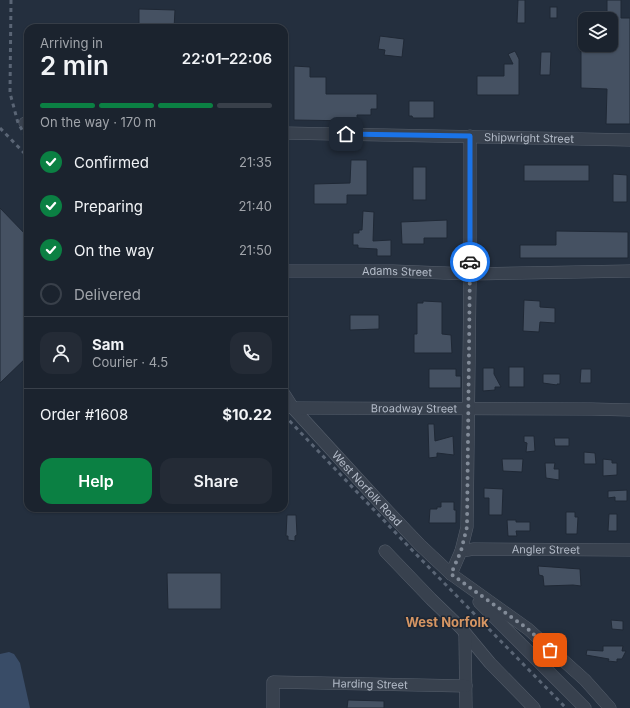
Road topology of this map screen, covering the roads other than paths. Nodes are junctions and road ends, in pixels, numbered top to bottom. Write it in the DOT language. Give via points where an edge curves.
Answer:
graph roads {
  1 [pos="288,133"];
  2 [pos="470,136"];
  3 [pos="630,140"];
  4 [pos="288,270"];
  5 [pos="630,271"];
  6 [pos="470,274"];
  7 [pos="288,400"];
  8 [pos="294,408"];
  9 [pos="468,408"];
  10 [pos="630,410"];
  11 [pos="630,550"];
  12 [pos="385,551"];
  13 [pos="461,551"];
  14 [pos="453,576"];
  15 [pos="465,634"];
  16 [pos="466,686"];
  17 [pos="273,708"];
  18 [pos="466,708"];
  19 [pos="534,708"];
  20 [pos="585,708"];
  21 [pos="610,708"];
  1 -- 2 [label="street, Shipwright Street"];
  2 -- 3 [label="street, Shipwright Street"];
  2 -- 6 [label="street"];
  4 -- 6 [label="street, Adams Street"];
  5 -- 6 [label="street, Adams Street"];
  6 -- 9 [label="street"];
  7 -- 8 [label="street, West Norfolk Road"];
  8 -- 9 [label="street, Broadway Street"];
  8 -- 14 [label="street, West Norfolk Road" via="382,505"];
  9 -- 10 [label="street, Broadway Street"];
  9 -- 13 [label="street" via="467,527"];
  11 -- 13 [label="street, Angler Street"];
  12 -- 15 [label="street"];
  13 -- 14 [label="street"];
  14 -- 20 [label="street, West Norfolk Road"];
  14 -- 21 [label="street, West Norfolk Road" via="528,629 585,680"];
  15 -- 16 [label="street"];
  15 -- 19 [label="street"];
  16 -- 17 [label="street, Harding Street" via="273,682"];
  16 -- 18 [label="street"];
}
